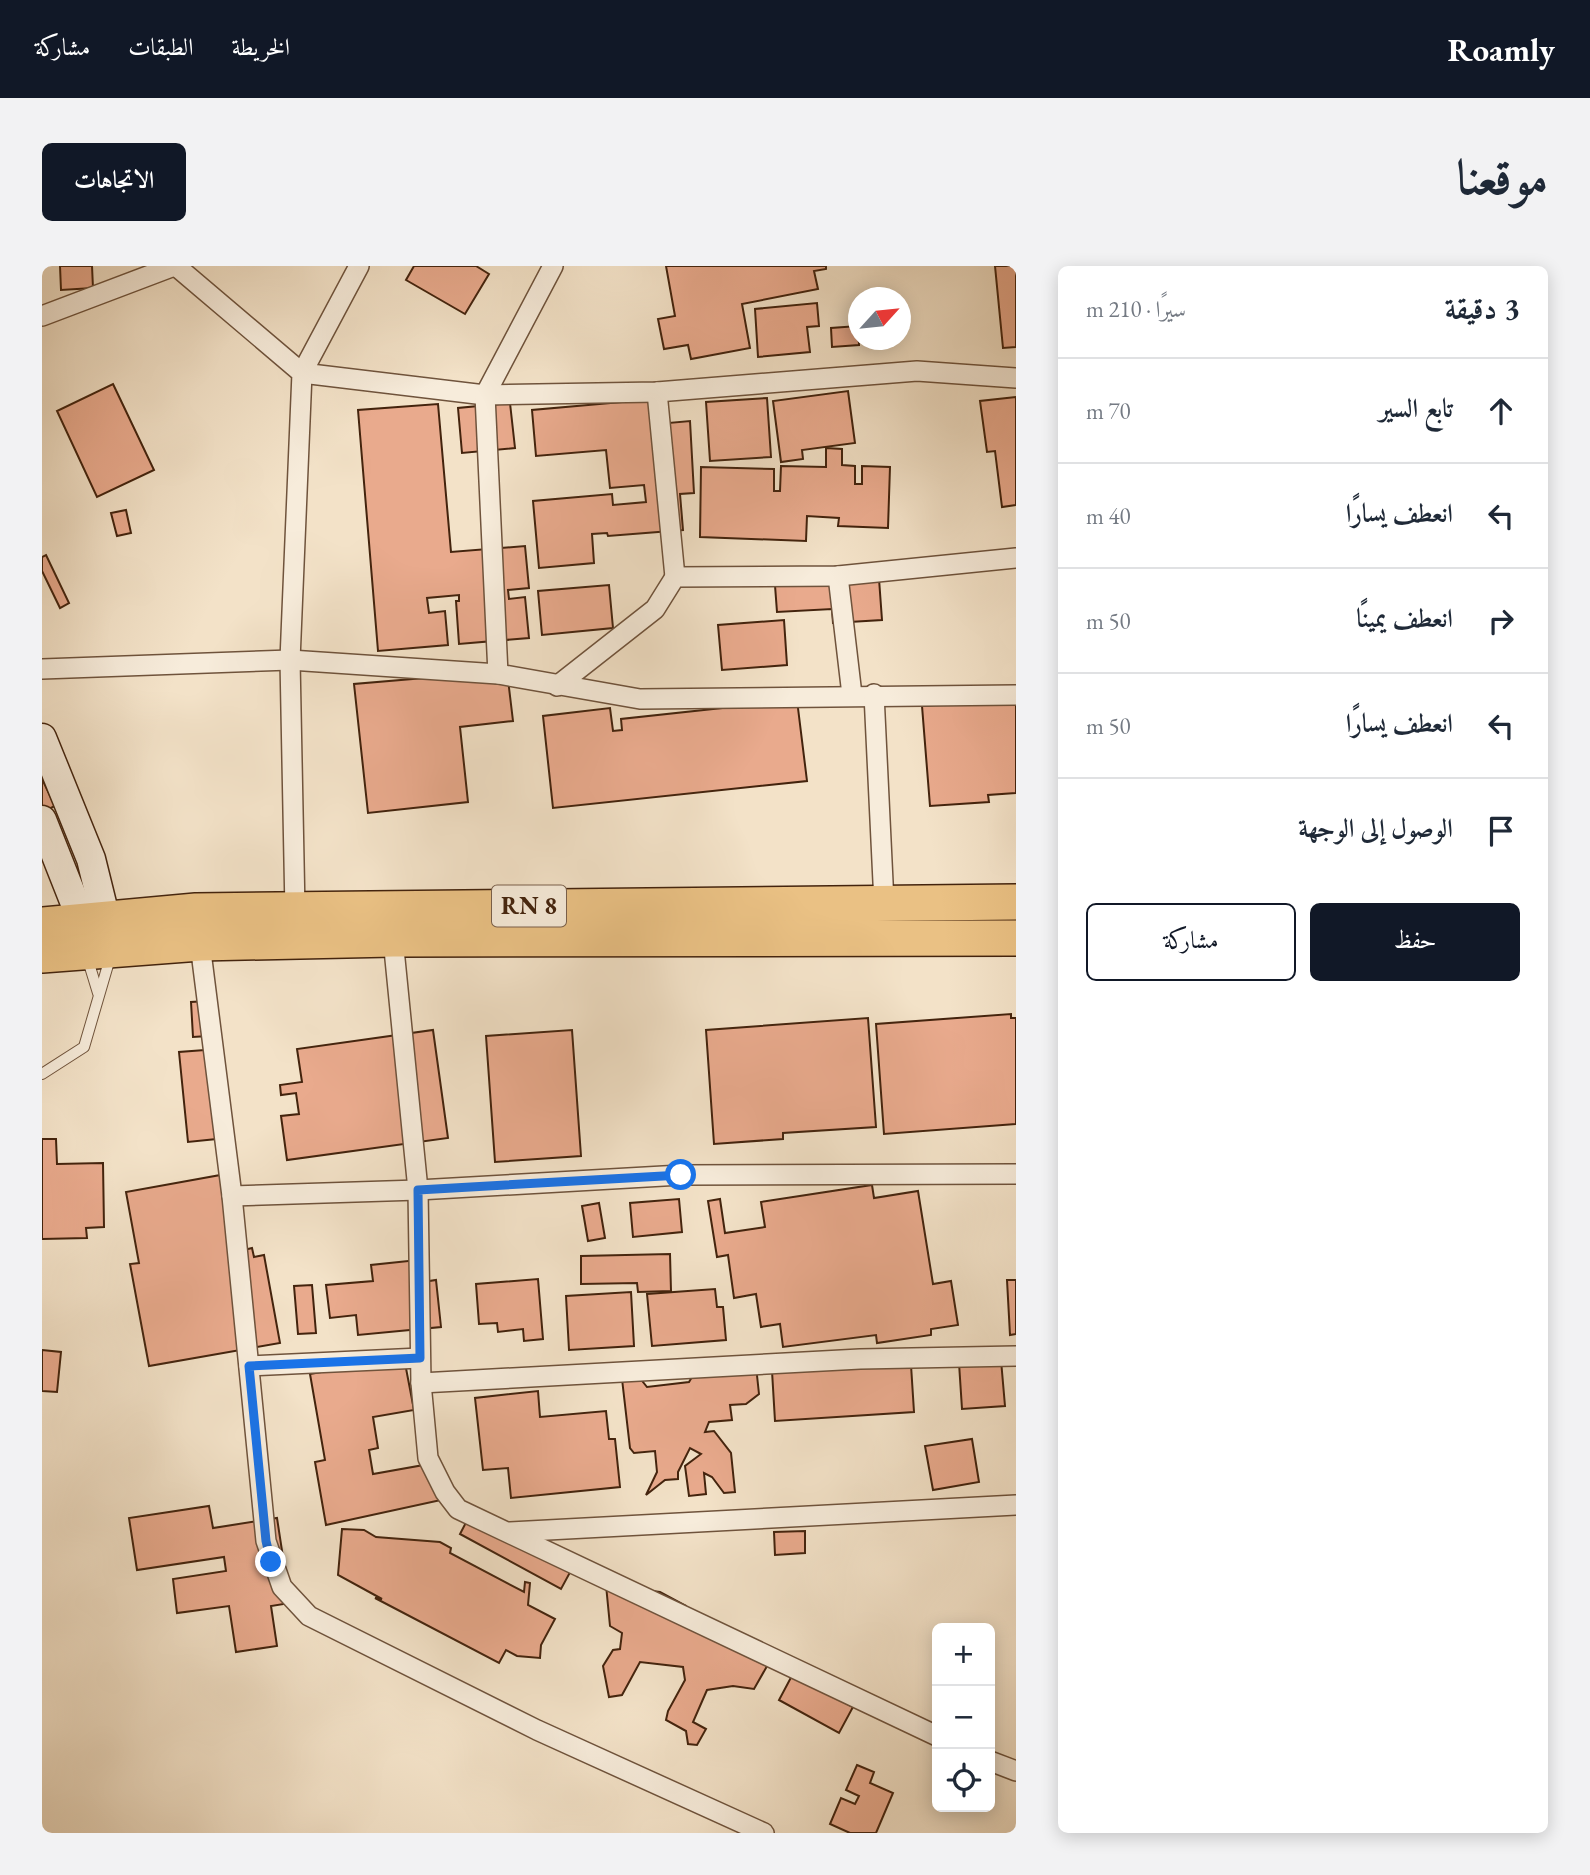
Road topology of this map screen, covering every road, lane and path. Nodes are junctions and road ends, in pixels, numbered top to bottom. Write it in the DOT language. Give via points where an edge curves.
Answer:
graph roads {
  1 [pos="175,266"];
  2 [pos="359,266"];
  3 [pos="553,266"];
  4 [pos="42,316"];
  5 [pos="303,373"];
  6 [pos="1016,379"];
  7 [pos="657,392"];
  8 [pos="485,395"];
  9 [pos="1016,558"];
  10 [pos="838,576"];
  11 [pos="676,577"];
  12 [pos="289,660"];
  13 [pos="42,669"];
  14 [pos="498,674"];
  15 [pos="557,686"];
  16 [pos="874,694"];
  17 [pos="852,695"];
  18 [pos="1016,695"];
  19 [pos="42,738"];
  20 [pos="42,820"];
  21 [pos="1016,902"];
  22 [pos="884,903"];
  23 [pos="295,911"];
  24 [pos="42,925"];
  25 [pos="198,927"];
  26 [pos="97,935"];
  27 [pos="1016,938"];
  28 [pos="393,939"];
  29 [pos="42,955"];
  30 [pos="98,993"];
  31 [pos="42,1074"];
  32 [pos="1016,1174"];
  33 [pos="418,1190"];
  34 [pos="232,1196"];
  35 [pos="1016,1356"];
  36 [pos="420,1358"];
  37 [pos="249,1366"];
  38 [pos="421,1383"];
  39 [pos="1016,1505"];
  40 [pos="506,1532"];
  41 [pos="932,1734"];
  42 [pos="995,1763"];
  43 [pos="1016,1771"];
  44 [pos="764,1833"];
  1 -- 4 [label="street"];
  1 -- 5 [label="street"];
  2 -- 5 [label="street"];
  3 -- 8 [label="street"];
  5 -- 8 [label="street"];
  5 -- 12 [label="street"];
  6 -- 7 [label="street" via="918,370"];
  7 -- 8 [label="street"];
  7 -- 11 [label="street"];
  8 -- 14 [label="street"];
  9 -- 10 [label="street"];
  10 -- 11 [label="street"];
  10 -- 17 [label="street"];
  11 -- 15 [label="street" via="655,609"];
  12 -- 13 [label="street"];
  12 -- 14 [label="street"];
  12 -- 23 [label="street"];
  14 -- 15 [label="street"];
  15 -- 17 [label="street" via="640,699"];
  16 -- 17 [label="street"];
  16 -- 18 [label="street"];
  16 -- 22 [label="street"];
  19 -- 26 [label="street" via="91,859"];
  20 -- 26 [label="street"];
  21 -- 22 [label="highway, RN 8"];
  22 -- 23 [label="highway, RN 8"];
  23 -- 25 [label="highway, RN 8"];
  24 -- 26 [label="highway, RN 8"];
  25 -- 26 [label="highway, RN 8"];
  25 -- 28 [label="highway, RN 8"];
  25 -- 34 [label="street"];
  26 -- 29 [label="highway, RN 8"];
  26 -- 30 [label="lane"];
  26 -- 30 [label="lane"];
  27 -- 28 [label="highway, RN 8"];
  28 -- 33 [label="street"];
  30 -- 31 [label="lane" via="84,1047"];
  32 -- 33 [label="street" via="681,1175"];
  33 -- 34 [label="street"];
  33 -- 36 [label="street"];
  34 -- 37 [label="street"];
  35 -- 38 [label="street" via="860,1359"];
  36 -- 37 [label="street"];
  36 -- 38 [label="street"];
  37 -- 44 [label="street" via="266,1541 277,1574 295,1604 309,1616 537,1730"];
  38 -- 40 [label="street" via="428,1458 436,1477 458,1509"];
  39 -- 40 [label="street"];
  40 -- 41 [label="street"];
  42 -- 43 [label="street"];
}
